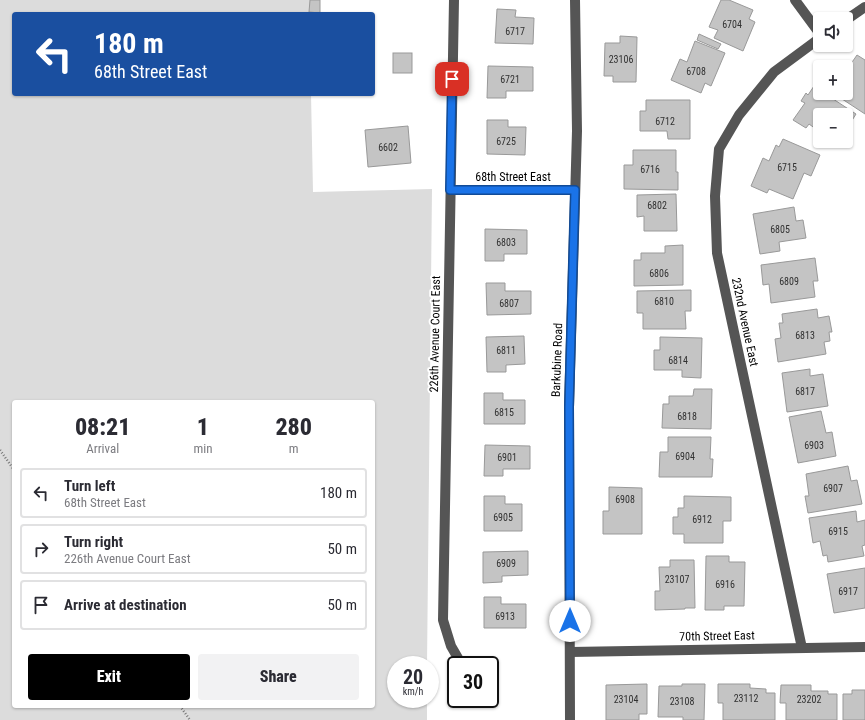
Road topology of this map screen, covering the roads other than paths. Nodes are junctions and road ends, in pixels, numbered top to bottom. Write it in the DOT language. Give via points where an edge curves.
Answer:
graph roads {
  1 [pos="454,0"];
  2 [pos="575,0"];
  3 [pos="795,0"];
  4 [pos="865,7"];
  5 [pos="853,15"];
  6 [pos="813,24"];
  7 [pos="813,43"];
  8 [pos="450,190"];
  9 [pos="575,190"];
  10 [pos="865,647"];
  11 [pos="802,648"];
  12 [pos="570,652"];
  13 [pos="457,656"];
  14 [pos="570,720"];
  1 -- 8 [label="street, 226th Avenue Court East"];
  2 -- 9 [label="street, Barkubine Road"];
  3 -- 6 [label="street"];
  4 -- 5 [label="street"];
  7 -- 11 [label="street, 232nd Avenue East" via="774,72 739,115 719,148 715,196 717,253"];
  8 -- 9 [label="street, 68th Street East"];
  8 -- 13 [label="street, 226th Avenue Court East" via="443,620"];
  9 -- 12 [label="street, Barkubine Road" via="569,407"];
  10 -- 11 [label="street, 70th Street East"];
  11 -- 12 [label="street, 70th Street East"];
  12 -- 14 [label="street, Barkubine Road"];
}
